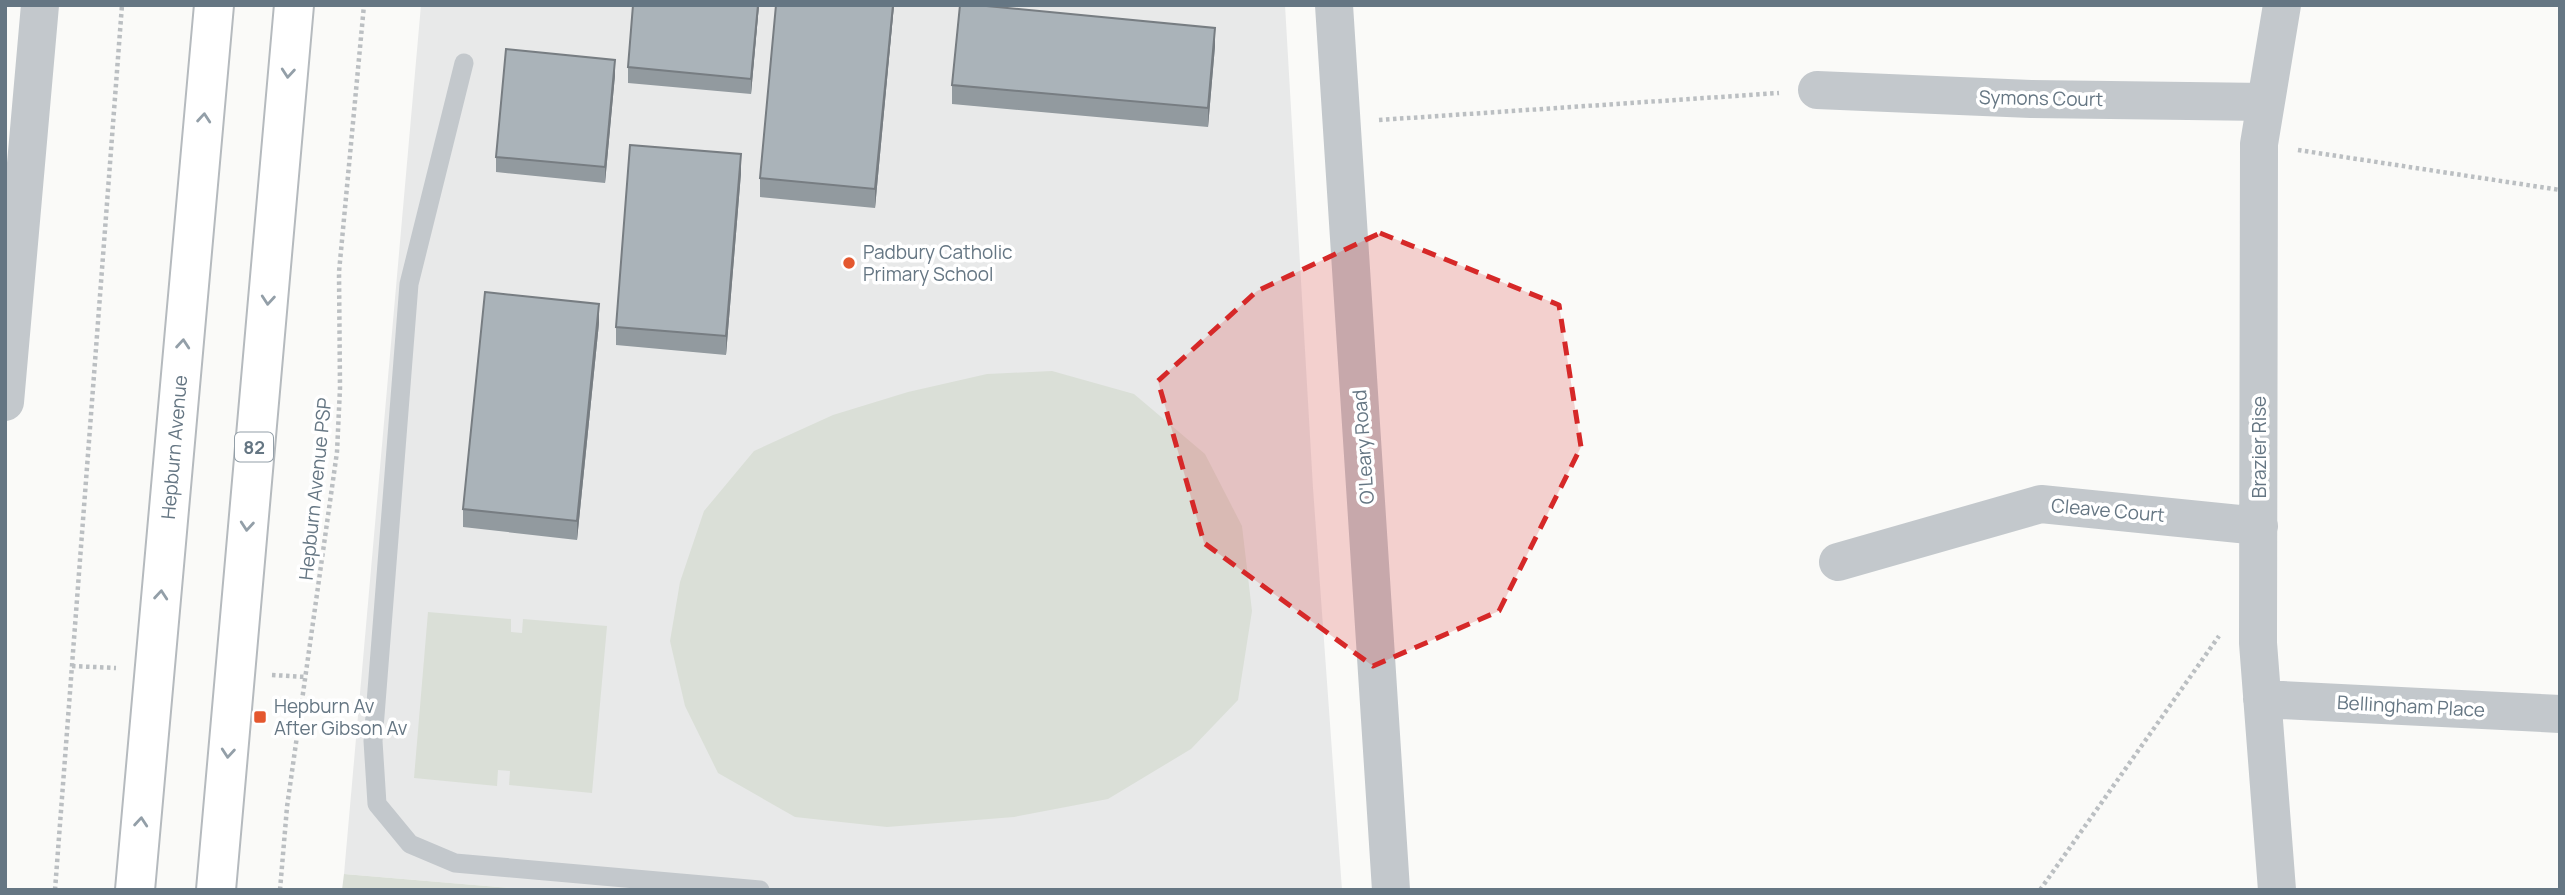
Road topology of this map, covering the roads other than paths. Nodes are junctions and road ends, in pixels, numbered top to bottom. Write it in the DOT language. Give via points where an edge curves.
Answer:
graph roads {
  1 [pos="40,5"];
  2 [pos="214,5"];
  3 [pos="294,5"];
  4 [pos="1334,5"];
  5 [pos="2282,5"];
  6 [pos="464,62"];
  7 [pos="1817,90"];
  8 [pos="2266,102"];
  9 [pos="5,402"];
  10 [pos="2259,526"];
  11 [pos="1838,562"];
  12 [pos="2262,699"];
  13 [pos="2560,714"];
  14 [pos="135,890"];
  15 [pos="216,890"];
  16 [pos="760,890"];
  17 [pos="1391,890"];
  18 [pos="2277,890"];
  1 -- 9 [label="street"];
  14 -- 2 [label="main road, Hepburn Avenue, one-way"];
  3 -- 15 [label="main road, 82, one-way"];
  4 -- 17 [label="street, O'Leary Road"];
  5 -- 8 [label="street, Brazier Rise"];
  6 -- 16 [label="lane" via="409,284 373,741 377,804 410,844 455,863"];
  7 -- 8 [label="street, Symons Court"];
  8 -- 10 [label="street, Brazier Rise" via="2259,144"];
  10 -- 11 [label="street, Cleave Court" via="2041,504"];
  10 -- 12 [label="street, Brazier Rise"];
  12 -- 13 [label="street, Bellingham Place"];
  12 -- 18 [label="street, Brazier Rise"];
}
